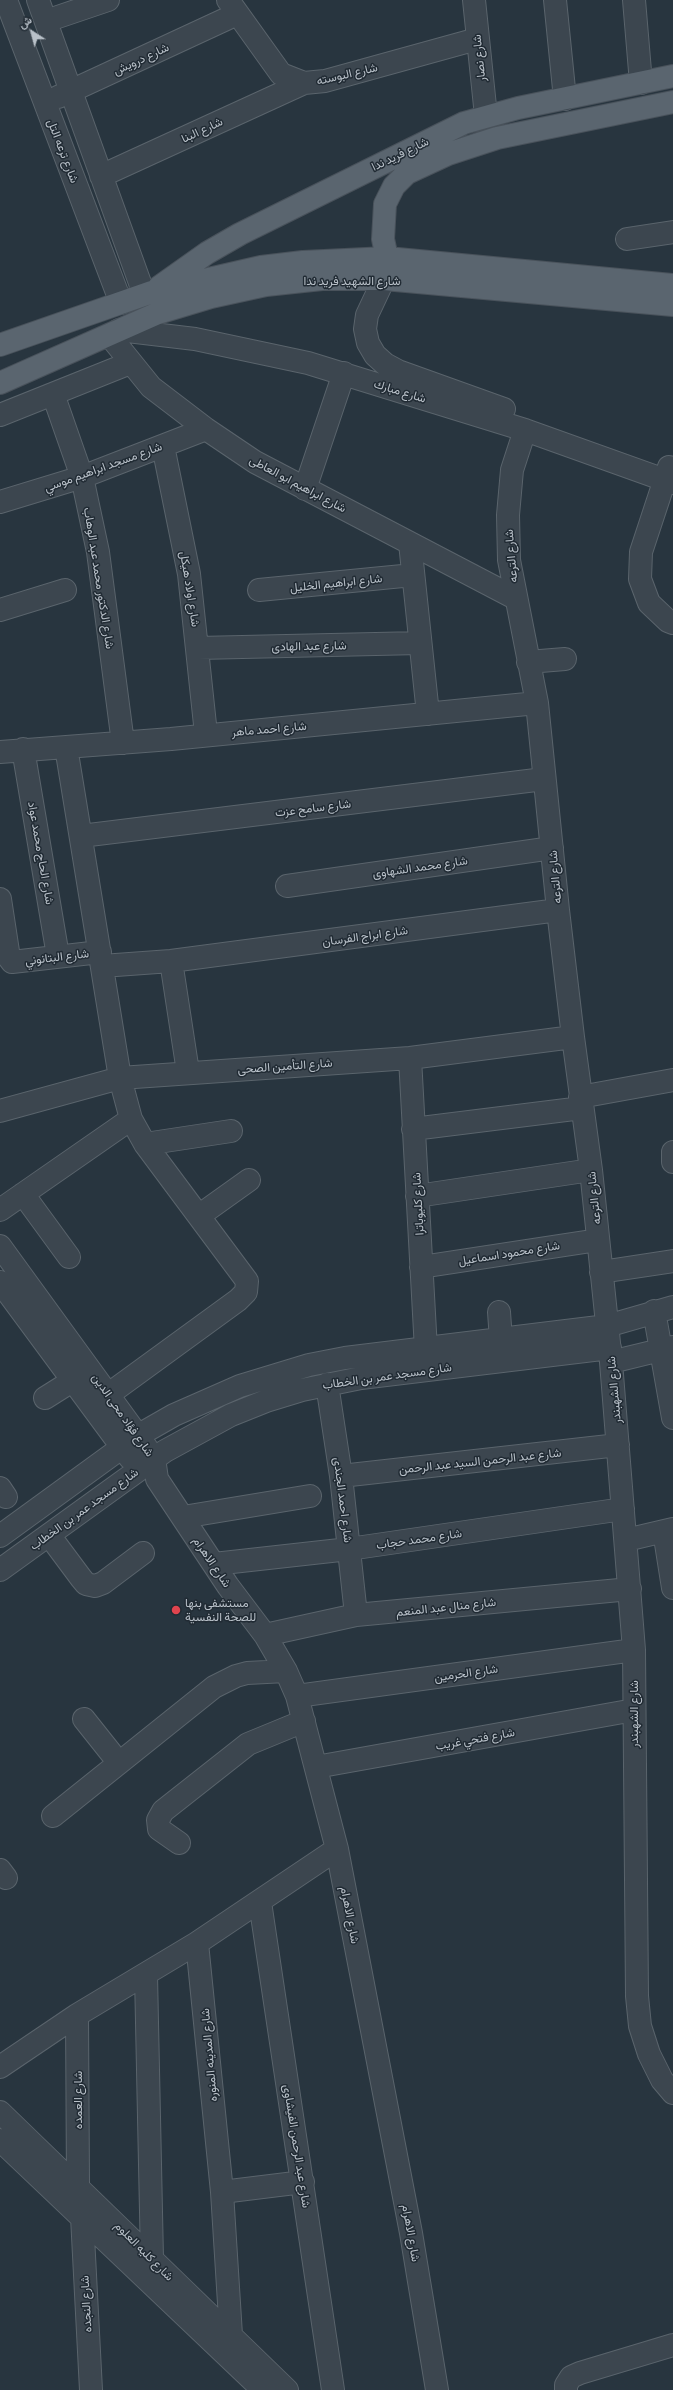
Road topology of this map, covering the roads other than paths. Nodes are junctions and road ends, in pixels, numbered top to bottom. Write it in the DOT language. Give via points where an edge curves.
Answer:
graph roads {
  1 [pos="6,0"];
  2 [pos="38,0"];
  3 [pos="108,0"];
  4 [pos="474,0"];
  5 [pos="555,0"];
  6 [pos="634,0"];
  7 [pos="233,7"];
  8 [pos="46,21"];
  9 [pos="478,39"];
  10 [pos="673,76"];
  11 [pos="304,83"];
  12 [pos="641,83"];
  13 [pos="70,91"];
  14 [pos="565,99"];
  15 [pos="673,102"];
  16 [pos="45,103"];
  17 [pos="486,116"];
  18 [pos="101,176"];
  19 [pos="673,232"];
  20 [pos="627,238"];
  21 [pos="386,269"];
  22 [pos="673,285"];
  23 [pos="148,293"];
  24 [pos="121,303"];
  25 [pos="673,305"];
  26 [pos="114,332"];
  27 [pos="9,342"];
  28 [pos="130,363"];
  29 [pos="29,372"];
  30 [pos="344,373"];
  31 [pos="0,383"];
  32 [pos="53,394"];
  33 [pos="0,415"];
  34 [pos="206,429"];
  35 [pos="526,430"];
  36 [pos="163,446"];
  37 [pos="670,475"];
  38 [pos="82,477"];
  39 [pos="305,489"];
  40 [pos="0,502"];
  41 [pos="410,543"];
  42 [pos="413,575"];
  43 [pos="65,590"];
  44 [pos="259,590"];
  45 [pos="515,598"];
  46 [pos="0,610"];
  47 [pos="673,623"];
  48 [pos="420,643"];
  49 [pos="198,648"];
  50 [pos="565,659"];
  51 [pos="528,662"];
  52 [pos="537,703"];
  53 [pos="428,714"];
  54 [pos="206,734"];
  55 [pos="123,743"];
  56 [pos="66,747"];
  57 [pos="23,749"];
  58 [pos="0,752"];
  59 [pos="544,779"];
  60 [pos="81,836"];
  61 [pos="552,848"];
  62 [pos="287,886"];
  63 [pos="0,899"];
  64 [pos="558,910"];
  65 [pos="58,956"];
  66 [pos="101,959"];
  67 [pos="171,961"];
  68 [pos="572,1037"];
  69 [pos="410,1058"];
  70 [pos="188,1072"];
  71 [pos="120,1078"];
  72 [pos="673,1080"];
  73 [pos="581,1102"];
  74 [pos="0,1111"];
  75 [pos="131,1119"];
  76 [pos="413,1129"];
  77 [pos="231,1131"];
  78 [pos="145,1144"];
  79 [pos="673,1152"];
  80 [pos="673,1162"];
  81 [pos="591,1170"];
  82 [pos="249,1180"];
  83 [pos="23,1194"];
  84 [pos="417,1196"];
  85 [pos="0,1210"];
  86 [pos="200,1215"];
  87 [pos="598,1240"];
  88 [pos="0,1246"];
  89 [pos="69,1257"];
  90 [pos="673,1260"];
  91 [pos="421,1267"];
  92 [pos="601,1272"];
  93 [pos="0,1282"];
  94 [pos="664,1309"];
  95 [pos="498,1312"];
  96 [pos="607,1326"];
  97 [pos="501,1340"];
  98 [pos="667,1349"];
  99 [pos="426,1350"];
  100 [pos="611,1355"];
  101 [pos="72,1380"];
  102 [pos="671,1383"];
  103 [pos="327,1384"];
  104 [pos="109,1394"];
  105 [pos="45,1398"];
  106 [pos="673,1418"];
  107 [pos="139,1435"];
  108 [pos="618,1445"];
  109 [pos="121,1447"];
  110 [pos="146,1463"];
  111 [pos="341,1476"];
  112 [pos="158,1479"];
  113 [pos="310,1496"];
  114 [pos="623,1509"];
  115 [pos="183,1517"];
  116 [pos="668,1530"];
  117 [pos="48,1535"];
  118 [pos="0,1536"];
  119 [pos="626,1540"];
  120 [pos="349,1549"];
  121 [pos="143,1553"];
  122 [pos="214,1564"];
  123 [pos="0,1570"];
  124 [pos="673,1588"];
  125 [pos="630,1589"];
  126 [pos="356,1615"];
  127 [pos="265,1635"];
  128 [pos="634,1650"];
  129 [pos="286,1671"];
  130 [pos="297,1696"];
  131 [pos="634,1710"];
  132 [pos="84,1719"];
  133 [pos="304,1721"];
  134 [pos="119,1763"];
  135 [pos="316,1768"];
  136 [pos="53,1816"];
  137 [pos="179,1843"];
  138 [pos="337,1849"];
  139 [pos="260,1902"];
  140 [pos="197,1943"];
  141 [pos="146,1975"];
  142 [pos="78,2015"];
  143 [pos="0,2067"];
  144 [pos="673,2093"];
  145 [pos="0,2112"];
  146 [pos="0,2140"];
  147 [pos="303,2182"];
  148 [pos="78,2185"];
  149 [pos="222,2192"];
  150 [pos="82,2218"];
  151 [pos="152,2259"];
  152 [pos="231,2335"];
  153 [pos="673,2345"];
  154 [pos="91,2390"];
  155 [pos="263,2390"];
  156 [pos="287,2390"];
  157 [pos="333,2390"];
  158 [pos="438,2390"];
  159 [pos="566,2390"];
  1 -- 16 [label="street, شارع ترعه التل"];
  2 -- 8 [label="street"];
  3 -- 8 [label="street"];
  4 -- 9 [label="street, شارع نصار"];
  5 -- 14 [label="street"];
  6 -- 12 [label="street"];
  7 -- 11 [label="street, شارع البوسته" via="281,74"];
  7 -- 13 [label="street, شارع درويش"];
  8 -- 13 [label="street"];
  9 -- 11 [label="street, شارع البوسته" via="325,81"];
  9 -- 17 [label="street, شارع نصار"];
  10 -- 12 [label="main road, شارع فريد ندا"];
  11 -- 18 [label="street, شارع البنا"];
  12 -- 14 [label="main road, شارع فريد ندا"];
  13 -- 16 [label="street, شارع درويش"];
  13 -- 18 [label="street"];
  14 -- 17 [label="main road, شارع فريد ندا"];
  15 -- 21 [label="main road, شارع فريد ندا" via="497,138 448,154 407,173 394,186 385,204 383,227"];
  16 -- 24 [label="street, شارع ترعه التل"];
  17 -- 23 [label="main road, شارع فريد ندا" via="442,133 273,216 207,253"];
  18 -- 23 [label="street"];
  19 -- 20 [label="street"];
  21 -- 22 [label="main road, شارع الشهيد فريد ندا"];
  21 -- 23 [label="main road, شارع الشهيد فريد ندا" via="303,262 268,266"];
  21 -- 25 [label="main road, شارع الشهيد فريد ندا"];
  21 -- 26 [label="main road, شارع الشهيد فريد ندا" via="266,285 211,297 164,311"];
  21 -- 37 [label="street, شارع مبارك" via="367,315 365,329 368,343 375,355 385,364"];
  23 -- 24 [label="main road, شارع الشهيد فريد ندا"];
  24 -- 27 [label="main road, شارع الشهيد فريد ندا"];
  26 -- 28 [label="street, شارع ابراهيم ابو العاطى"];
  26 -- 29 [label="main road, شارع الشهيد فريد ندا"];
  26 -- 30 [label="street, شارع مبارك" via="233,345"];
  27 -- 29 [label="main road" via="20,367"];
  28 -- 32 [label="street"];
  28 -- 34 [label="street, شارع ابراهيم ابو العاطى" via="151,387"];
  29 -- 31 [label="main road, شارع الشهيد فريد ندا"];
  30 -- 35 [label="street, شارع مبارك"];
  30 -- 39 [label="street"];
  32 -- 33 [label="street"];
  32 -- 38 [label="street, شارع الدكتور محمد عبد الوهاب"];
  34 -- 36 [label="street, شارع مسجد ابراهيم موسي"];
  34 -- 39 [label="street, شارع ابراهيم ابو العاطى" via="254,462"];
  35 -- 37 [label="street, شارع مبارك"];
  35 -- 45 [label="street, شارع الترعه" via="512,470 508,515 509,560"];
  36 -- 38 [label="street, شارع مسجد ابراهيم موسي"];
  36 -- 49 [label="street, شارع اولاد هيكل" via="188,574"];
  37 -- 47 [label="street" via="642,552 640,579 649,603"];
  38 -- 40 [label="street, شارع مسجد ابراهيم موسي"];
  38 -- 55 [label="street, شارع الدكتور محمد عبد الوهاب" via="98,552"];
  39 -- 41 [label="street, شارع ابراهيم ابو العاطى"];
  41 -- 42 [label="street"];
  41 -- 45 [label="street, شارع ابراهيم ابو العاطى"];
  42 -- 44 [label="street, شارع ابراهيم الخليل"];
  42 -- 48 [label="street"];
  43 -- 46 [label="street"];
  45 -- 51 [label="street, شارع الترعه"];
  48 -- 49 [label="street, شارع عبد الهادى"];
  48 -- 53 [label="street"];
  49 -- 54 [label="street, شارع اولاد هيكل"];
  50 -- 51 [label="street"];
  51 -- 52 [label="street, شارع الترعه"];
  52 -- 53 [label="street, شارع احمد ماهر"];
  52 -- 59 [label="street, شارع الترعه"];
  53 -- 54 [label="street, شارع احمد ماهر"];
  54 -- 55 [label="street, شارع احمد ماهر"];
  55 -- 56 [label="street, شارع احمد ماهر"];
  56 -- 57 [label="street, شارع احمد ماهر"];
  56 -- 60 [label="street"];
  57 -- 58 [label="street, شارع احمد ماهر"];
  57 -- 65 [label="street, شارع الحاج محمد عواد"];
  59 -- 60 [label="street, شارع سامح عزت"];
  59 -- 61 [label="street, شارع الترعه"];
  60 -- 66 [label="street"];
  61 -- 62 [label="street, شارع محمد الشهاوى"];
  61 -- 64 [label="street, شارع الترعه"];
  63 -- 65 [label="street, شارع البتانوني" via="9,958 15,962"];
  64 -- 67 [label="street, شارع ابراج الفرسان"];
  64 -- 68 [label="street, شارع الترعه"];
  65 -- 66 [label="street, شارع البتانوني"];
  66 -- 67 [label="street, شارع البتانوني"];
  66 -- 71 [label="street"];
  67 -- 70 [label="street"];
  68 -- 69 [label="street, شارع التأمين الصحى"];
  68 -- 73 [label="street, شارع الترعه"];
  69 -- 70 [label="street, شارع التأمين الصحى"];
  69 -- 76 [label="street, شارع كليوباترا"];
  70 -- 71 [label="street, شارع التأمين الصحى"];
  71 -- 74 [label="street, شارع التأمين الصحى"];
  71 -- 75 [label="street"];
  72 -- 73 [label="street"];
  73 -- 76 [label="street"];
  73 -- 81 [label="street, شارع الترعه"];
  75 -- 78 [label="street"];
  75 -- 83 [label="street"];
  76 -- 84 [label="street, شارع كليوباترا"];
  77 -- 78 [label="street"];
  78 -- 86 [label="street"];
  79 -- 80 [label="street"];
  81 -- 84 [label="street"];
  81 -- 87 [label="street, شارع الترعه"];
  82 -- 86 [label="street"];
  83 -- 85 [label="street"];
  83 -- 89 [label="street"];
  84 -- 91 [label="street, شارع كليوباترا"];
  86 -- 104 [label="street" via="242,1271 247,1281 246,1292"];
  87 -- 91 [label="street, شارع محمود اسماعيل"];
  87 -- 92 [label="street, شارع الترعه"];
  88 -- 104 [label="street, شارع فؤاد محى الدين"];
  90 -- 92 [label="street"];
  91 -- 99 [label="street, شارع كليوباترا"];
  92 -- 96 [label="street, شارع الترعه"];
  93 -- 101 [label="street, شارع فؤاد محى الدين"];
  94 -- 96 [label="street, شارع مسجد عمر بن الخطاب"];
  94 -- 98 [label="street"];
  95 -- 97 [label="street"];
  96 -- 97 [label="street, شارع مسجد عمر بن الخطاب"];
  96 -- 100 [label="street, شارع الشهبندر"];
  97 -- 99 [label="street, شارع مسجد عمر بن الخطاب"];
  98 -- 100 [label="street, شارع مسجد عمر بن الخطاب"];
  98 -- 102 [label="street"];
  99 -- 107 [label="street, شارع مسجد عمر بن الخطاب" via="345,1358 274,1374 207,1399"];
  100 -- 103 [label="street, شارع مسجد عمر بن الخطاب" via="361,1378"];
  100 -- 108 [label="street, شارع الشهبندر"];
  101 -- 105 [label="street"];
  101 -- 109 [label="street, شارع فؤاد محى الدين"];
  102 -- 106 [label="street"];
  103 -- 110 [label="street, شارع مسجد عمر بن الخطاب" via="266,1401 231,1415"];
  103 -- 111 [label="street, شارع احمد الجندى"];
  104 -- 107 [label="street, شارع فؤاد محى الدين"];
  107 -- 109 [label="street, شارع مسجد عمر بن الخطاب"];
  107 -- 110 [label="street, شارع فؤاد محى الدين"];
  108 -- 111 [label="street, شارع عبد الرحمن السيد عبد الرحمن"];
  108 -- 114 [label="street, شارع الشهبندر"];
  109 -- 110 [label="street, شارع فؤاد محى الدين"];
  109 -- 118 [label="street, شارع مسجد عمر بن الخطاب"];
  110 -- 112 [label="street, شارع فؤاد محى الدين"];
  110 -- 117 [label="street, شارع مسجد عمر بن الخطاب"];
  111 -- 120 [label="street, شارع احمد الجندى"];
  112 -- 115 [label="street, شارع الاهرام"];
  113 -- 115 [label="street"];
  114 -- 119 [label="street, شارع الشهبندر"];
  114 -- 120 [label="street, شارع محمد حجاب"];
  115 -- 122 [label="street, شارع الاهرام"];
  116 -- 119 [label="street"];
  116 -- 124 [label="street"];
  117 -- 121 [label="street" via="86,1584 95,1586 103,1583"];
  117 -- 123 [label="street, شارع مسجد عمر بن الخطاب"];
  119 -- 125 [label="street, شارع الشهبندر"];
  120 -- 122 [label="street, شارع محمد حجاب"];
  120 -- 126 [label="street, شارع احمد الجندى"];
  122 -- 127 [label="street, شارع الاهرام"];
  125 -- 126 [label="street, شارع منال عبد المنعم"];
  125 -- 128 [label="street, شارع الشهبندر"];
  126 -- 127 [label="street, شارع منال عبد المنعم"];
  127 -- 129 [label="street, شارع الاهرام"];
  128 -- 130 [label="street, شارع الحرمين"];
  128 -- 131 [label="street, شارع الشهبندر"];
  129 -- 130 [label="street, شارع الاهرام"];
  129 -- 134 [label="street" via="247,1673 224,1680"];
  130 -- 133 [label="street, شارع الاهرام"];
  131 -- 135 [label="street, شارع فتحي غريب"];
  131 -- 144 [label="street, شارع الشهبندر" via="637,1996 640,2026 649,2054 662,2080"];
  132 -- 134 [label="street"];
  133 -- 135 [label="street, شارع الاهرام"];
  133 -- 137 [label="street" via="248,1744 163,1811 158,1820 159,1829"];
  134 -- 136 [label="street"];
  135 -- 138 [label="street, شارع الاهرام"];
  138 -- 139 [label="street"];
  138 -- 158 [label="street, شارع الاهرام" via="411,2233"];
  139 -- 140 [label="street"];
  139 -- 147 [label="street, شارع عبد الرحمن الفيشاوى"];
  140 -- 141 [label="street"];
  140 -- 149 [label="street, شارع المدينه المنوره"];
  141 -- 142 [label="street"];
  141 -- 151 [label="street"];
  142 -- 143 [label="street"];
  142 -- 148 [label="street, شارع العمده"];
  145 -- 148 [label="street, شارع كليه العلوم"];
  146 -- 150 [label="street, شارع كليه العلوم"];
  147 -- 149 [label="street"];
  147 -- 157 [label="street, شارع عبد الرحمن الفيشاوى"];
  148 -- 151 [label="street, شارع كليه العلوم"];
  149 -- 152 [label="street, شارع المدينه المنوره"];
  150 -- 154 [label="street, شارع النجده"];
  150 -- 155 [label="street, شارع كليه العلوم"];
  151 -- 152 [label="street, شارع كليه العلوم"];
  152 -- 156 [label="street, شارع كليه العلوم"];
  153 -- 159 [label="street" via="580,2373 571,2377"];
}
